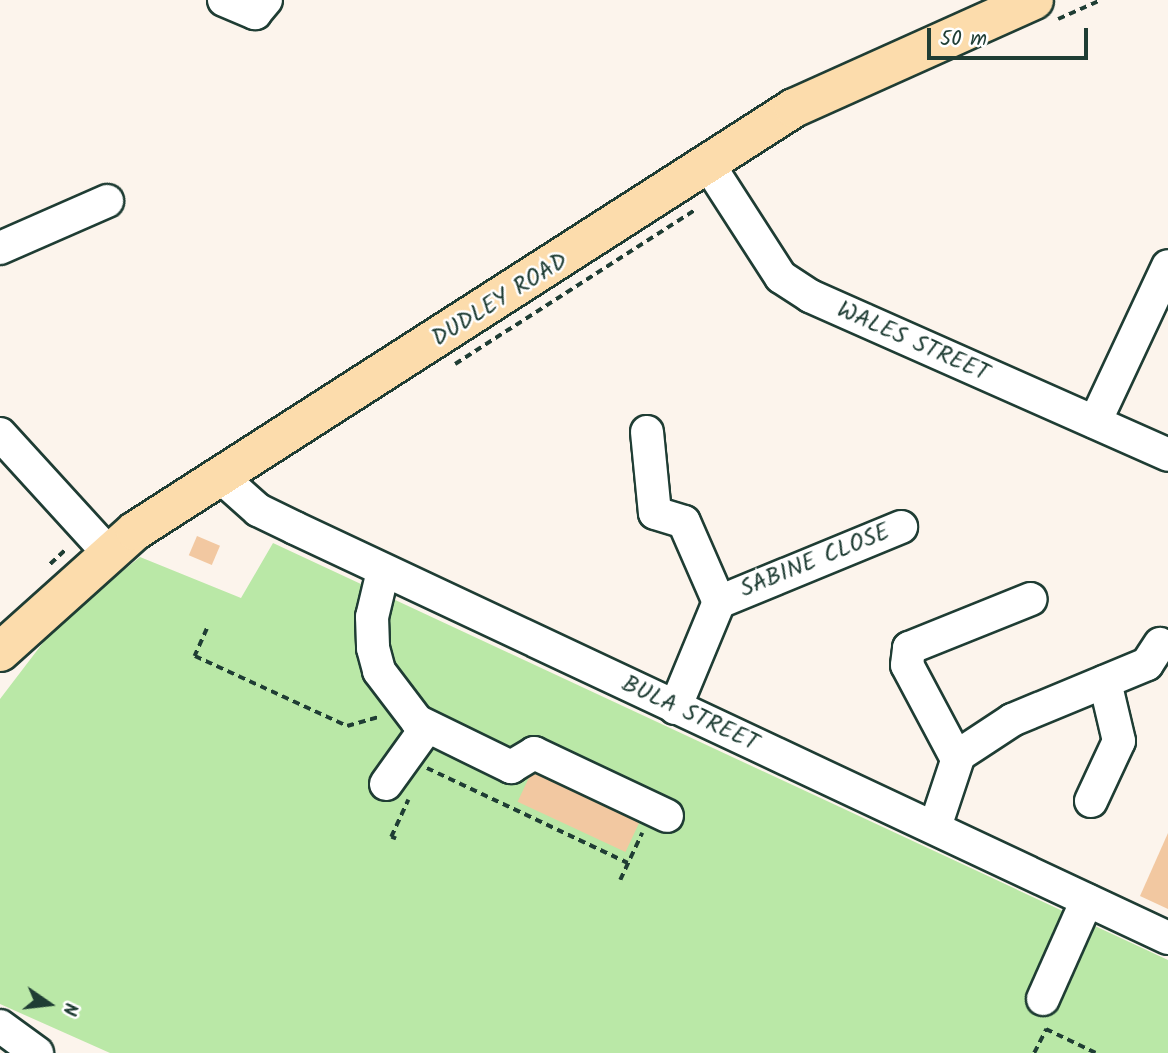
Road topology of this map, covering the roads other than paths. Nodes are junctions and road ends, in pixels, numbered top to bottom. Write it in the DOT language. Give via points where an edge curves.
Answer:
graph roads {
  1 [pos="224,0"];
  2 [pos="266,0"];
  3 [pos="1034,0"];
  4 [pos="710,167"];
  5 [pos="107,201"];
  6 [pos="0,248"];
  7 [pos="1168,266"];
  8 [pos="1095,422"];
  9 [pos="647,432"];
  10 [pos="0,434"];
  11 [pos="1168,455"];
  12 [pos="221,477"];
  13 [pos="901,527"];
  14 [pos="107,551"];
  15 [pos="383,571"];
  16 [pos="1031,599"];
  17 [pos="719,602"];
  18 [pos="1160,644"];
  19 [pos="0,652"];
  20 [pos="1105,682"];
  21 [pos="675,708"];
  22 [pos="427,727"];
  23 [pos="956,757"];
  24 [pos="399,787"];
  25 [pos="1091,802"];
  26 [pos="660,812"];
  27 [pos="935,827"];
  28 [pos="1087,900"];
  29 [pos="1168,937"];
  30 [pos="1043,999"];
  31 [pos="0,1027"];
  32 [pos="37,1053"];
  1 -- 2 [label="street" via="254,13"];
  3 -- 4 [label="main road, DUDLEY ROAD" via="794,107"];
  4 -- 8 [label="street, WALES STREET" via="781,277"];
  4 -- 12 [label="main road, DUDLEY ROAD"];
  5 -- 6 [label="street"];
  7 -- 8 [label="street"];
  8 -- 11 [label="street, WALES STREET"];
  9 -- 17 [label="street" via="655,513 684,522"];
  10 -- 14 [label="street"];
  12 -- 14 [label="main road, DUDLEY ROAD"];
  12 -- 15 [label="street, BULA STREET" via="258,510"];
  13 -- 17 [label="street, SABINE CLOSE"];
  14 -- 19 [label="main road, DUDLEY ROAD"];
  15 -- 21 [label="street, BULA STREET"];
  15 -- 22 [label="street" via="372,617 373,648 392,690"];
  16 -- 23 [label="street" via="909,648 907,665"];
  17 -- 21 [label="street, SABINE CLOSE"];
  18 -- 20 [label="street" via="1147,664"];
  20 -- 23 [label="street" via="1013,720"];
  20 -- 25 [label="street" via="1119,741"];
  21 -- 27 [label="street, BULA STREET"];
  22 -- 24 [label="street"];
  22 -- 26 [label="street" via="511,767 534,753"];
  23 -- 27 [label="street"];
  27 -- 28 [label="street, BULA STREET"];
  28 -- 29 [label="street, BULA STREET"];
  28 -- 30 [label="street"];
  31 -- 32 [label="street"];
}
